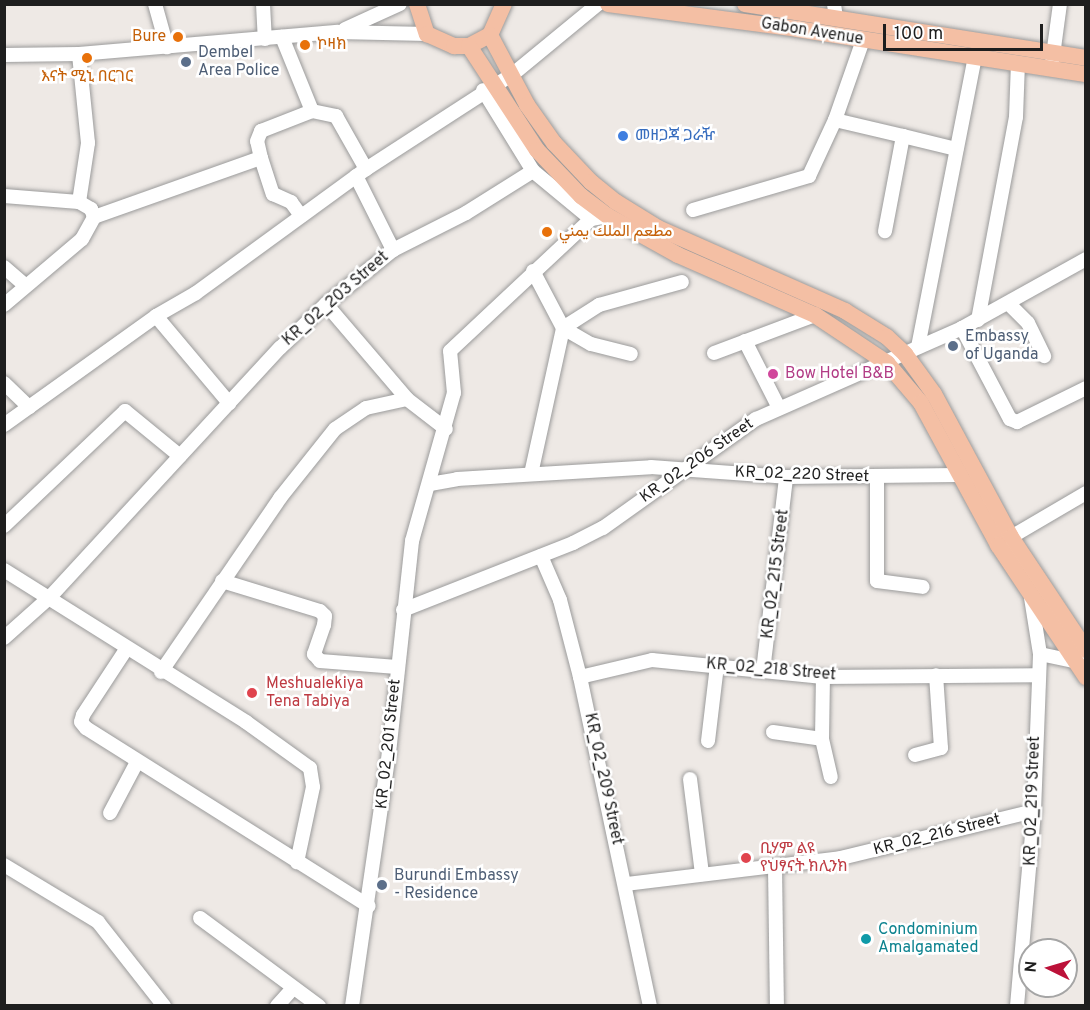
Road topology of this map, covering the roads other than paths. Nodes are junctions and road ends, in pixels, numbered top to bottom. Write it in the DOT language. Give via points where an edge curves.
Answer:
graph roads {
  1 [pos="155,4"];
  2 [pos="263,4"];
  3 [pos="400,4"];
  4 [pos="417,4"];
  5 [pos="598,4"];
  6 [pos="608,4"];
  7 [pos="745,4"];
  8 [pos="1060,4"];
  9 [pos="506,5"];
  10 [pos="765,6"];
  11 [pos="835,11"];
  12 [pos="338,32"];
  13 [pos="427,34"];
  14 [pos="490,35"];
  15 [pos="282,37"];
  16 [pos="265,39"];
  17 [pos="863,40"];
  18 [pos="469,46"];
  19 [pos="167,47"];
  20 [pos="79,54"];
  21 [pos="4,56"];
  22 [pos="975,56"];
  23 [pos="1086,58"];
  24 [pos="1052,61"];
  25 [pos="1018,63"];
  26 [pos="513,74"];
  27 [pos="1086,74"];
  28 [pos="490,87"];
  29 [pos="312,111"];
  30 [pos="835,120"];
  31 [pos="903,136"];
  32 [pos="956,149"];
  33 [pos="261,158"];
  34 [pos="533,171"];
  35 [pos="361,172"];
  36 [pos="4,196"];
  37 [pos="79,202"];
  38 [pos="693,210"];
  39 [pos="302,216"];
  40 [pos="600,217"];
  41 [pos="94,218"];
  42 [pos="885,231"];
  43 [pos="393,250"];
  44 [pos="1084,264"];
  45 [pos="4,267"];
  46 [pos="533,271"];
  47 [pos="682,282"];
  48 [pos="25,285"];
  49 [pos="1008,303"];
  50 [pos="326,304"];
  51 [pos="4,305"];
  52 [pos="815,315"];
  53 [pos="156,316"];
  54 [pos="978,320"];
  55 [pos="563,328"];
  56 [pos="962,328"];
  57 [pos="745,341"];
  58 [pos="912,350"];
  59 [pos="714,353"];
  60 [pos="631,354"];
  61 [pos="1044,356"];
  62 [pos="886,363"];
  63 [pos="4,383"];
  64 [pos="1086,388"];
  65 [pos="407,399"];
  66 [pos="229,402"];
  67 [pos="29,408"];
  68 [pos="779,408"];
  69 [pos="4,425"];
  70 [pos="446,429"];
  71 [pos="180,456"];
  72 [pos="682,469"];
  73 [pos="531,474"];
  74 [pos="958,476"];
  75 [pos="786,477"];
  76 [pos="877,478"];
  77 [pos="430,484"];
  78 [pos="1086,493"];
  79 [pos="4,526"];
  80 [pos="1011,537"];
  81 [pos="541,556"];
  82 [pos="4,570"];
  83 [pos="222,580"];
  84 [pos="923,587"];
  85 [pos="50,597"];
  86 [pos="1031,598"];
  87 [pos="403,610"];
  88 [pos="4,638"];
  89 [pos="127,648"];
  90 [pos="1040,654"];
  91 [pos="1082,655"];
  92 [pos="717,664"];
  93 [pos="397,667"];
  94 [pos="763,671"];
  95 [pos="161,672"];
  96 [pos="936,675"];
  97 [pos="1037,675"];
  98 [pos="580,677"];
  99 [pos="823,677"];
  100 [pos="1086,677"];
  101 [pos="772,732"];
  102 [pos="822,739"];
  103 [pos="708,741"];
  104 [pos="915,755"];
  105 [pos="137,762"];
  106 [pos="831,777"];
  107 [pos="690,779"];
  108 [pos="1034,811"];
  109 [pos="110,813"];
  110 [pos="297,862"];
  111 [pos="4,865"];
  112 [pos="775,867"];
  113 [pos="702,874"];
  114 [pos="626,884"];
  115 [pos="369,906"];
  116 [pos="200,918"];
  117 [pos="293,988"];
  118 [pos="164,1005"];
  119 [pos="277,1005"];
  120 [pos="319,1005"];
  121 [pos="352,1005"];
  122 [pos="650,1005"];
  123 [pos="777,1005"];
  124 [pos="1017,1005"];
  1 -- 19 [label="street"];
  2 -- 16 [label="street"];
  3 -- 12 [label="street"];
  4 -- 13 [label="main road"];
  5 -- 26 [label="street"];
  6 -- 17 [label="main road, Gabon Avenue"];
  7 -- 10 [label="main road, Gabon Avenue"];
  8 -- 24 [label="street"];
  9 -- 14 [label="main road"];
  10 -- 11 [label="main road, Gabon Avenue"];
  11 -- 24 [label="main road, Gabon Avenue"];
  12 -- 13 [label="street"];
  12 -- 15 [label="street"];
  13 -- 18 [label="main road" via="454,46"];
  14 -- 18 [label="main road"];
  14 -- 26 [label="main road"];
  15 -- 16 [label="street"];
  15 -- 29 [label="street"];
  16 -- 19 [label="street"];
  17 -- 22 [label="main road, Gabon Avenue"];
  17 -- 30 [label="street"];
  18 -- 28 [label="main road"];
  19 -- 20 [label="street"];
  20 -- 21 [label="street"];
  20 -- 37 [label="street" via="88,143"];
  22 -- 25 [label="main road, Gabon Avenue"];
  22 -- 32 [label="street"];
  23 -- 24 [label="main road, Gabon Avenue"];
  24 -- 25 [label="main road, Gabon Avenue"];
  24 -- 27 [label="main road, Gabon Avenue"];
  25 -- 54 [label="street" via="1016,117"];
  26 -- 28 [label="street"];
  26 -- 58 [label="main road" via="527,105 554,143 616,202 658,228 845,311"];
  28 -- 34 [label="street"];
  28 -- 35 [label="street"];
  28 -- 40 [label="main road" via="537,150"];
  29 -- 33 [label="street" via="261,131 257,141"];
  29 -- 35 [label="street" via="336,116"];
  30 -- 31 [label="street"];
  30 -- 38 [label="street" via="809,176"];
  31 -- 32 [label="street"];
  31 -- 42 [label="street"];
  32 -- 58 [label="street"];
  33 -- 39 [label="street" via="273,194 291,202"];
  33 -- 41 [label="street"];
  34 -- 40 [label="street"];
  34 -- 43 [label="street, KR_02_203 Street" via="466,213"];
  35 -- 39 [label="street"];
  35 -- 43 [label="street"];
  36 -- 37 [label="street"];
  37 -- 41 [label="street" via="91,209"];
  39 -- 53 [label="street" via="196,293"];
  40 -- 46 [label="street"];
  40 -- 52 [label="main road"];
  41 -- 48 [label="street" via="82,239"];
  43 -- 50 [label="street, KR_02_203 Street"];
  44 -- 49 [label="street, KR_02_206 Street"];
  45 -- 48 [label="street"];
  46 -- 55 [label="street"];
  46 -- 70 [label="street, KR_02_201 Street" via="450,351 454,393"];
  47 -- 55 [label="street" via="599,305"];
  48 -- 51 [label="street"];
  49 -- 54 [label="street, KR_02_206 Street"];
  49 -- 61 [label="street" via="1028,323"];
  50 -- 65 [label="street"];
  50 -- 66 [label="street, KR_02_203 Street"];
  52 -- 57 [label="street"];
  52 -- 62 [label="main road"];
  53 -- 66 [label="street"];
  53 -- 67 [label="street"];
  54 -- 56 [label="street, KR_02_206 Street"];
  55 -- 60 [label="street" via="591,344"];
  55 -- 73 [label="street"];
  56 -- 58 [label="street, KR_02_206 Street"];
  56 -- 64 [label="street" via="1010,418 1017,422"];
  57 -- 59 [label="street"];
  57 -- 68 [label="street"];
  58 -- 62 [label="street, KR_02_206 Street"];
  58 -- 80 [label="main road"];
  62 -- 68 [label="street, KR_02_206 Street"];
  62 -- 74 [label="main road" via="921,403"];
  63 -- 67 [label="street"];
  65 -- 70 [label="street"];
  65 -- 83 [label="street" via="366,408 335,429"];
  66 -- 71 [label="street, KR_02_203 Street"];
  67 -- 69 [label="street"];
  68 -- 72 [label="street, KR_02_206 Street"];
  70 -- 77 [label="street, KR_02_201 Street"];
  71 -- 79 [label="street" via="125,411"];
  71 -- 85 [label="street, KR_02_203 Street"];
  72 -- 73 [label="street, KR_02_220 Street" via="651,467"];
  72 -- 75 [label="street, KR_02_220 Street"];
  72 -- 81 [label="street, KR_02_206 Street" via="603,528"];
  73 -- 77 [label="street, KR_02_220 Street"];
  74 -- 76 [label="street, KR_02_220 Street"];
  74 -- 86 [label="main road"];
  75 -- 76 [label="street, KR_02_220 Street"];
  75 -- 94 [label="street, KR_02_215 Street"];
  76 -- 84 [label="street" via="877,581"];
  77 -- 87 [label="street, KR_02_201 Street" via="412,541"];
  78 -- 80 [label="street"];
  80 -- 91 [label="main road"];
  81 -- 87 [label="street, KR_02_206 Street"];
  81 -- 98 [label="street, KR_02_209 Street" via="560,600"];
  82 -- 85 [label="street"];
  83 -- 93 [label="street" via="320,611 325,616 324,625 314,654 320,661"];
  83 -- 95 [label="street"];
  85 -- 88 [label="street, KR_02_203 Street"];
  85 -- 89 [label="street"];
  86 -- 90 [label="street, KR_02_219 Street"];
  86 -- 91 [label="main road"];
  87 -- 93 [label="street, KR_02_201 Street"];
  89 -- 95 [label="street"];
  89 -- 105 [label="street" via="81,722"];
  90 -- 91 [label="street"];
  90 -- 97 [label="street, KR_02_219 Street"];
  91 -- 100 [label="main road"];
  92 -- 94 [label="street, KR_02_218 Street"];
  92 -- 98 [label="street, KR_02_218 Street" via="652,660"];
  92 -- 103 [label="street"];
  93 -- 115 [label="street, KR_02_201 Street"];
  94 -- 99 [label="street, KR_02_218 Street"];
  95 -- 110 [label="street" via="246,722 310,768 313,787"];
  96 -- 97 [label="street, KR_02_218 Street"];
  96 -- 99 [label="street, KR_02_218 Street"];
  96 -- 104 [label="street" via="941,748"];
  97 -- 108 [label="street, KR_02_219 Street"];
  98 -- 114 [label="street, KR_02_209 Street"];
  99 -- 102 [label="street"];
  101 -- 102 [label="street"];
  102 -- 106 [label="street"];
  105 -- 109 [label="street"];
  105 -- 110 [label="street"];
  107 -- 113 [label="street"];
  108 -- 112 [label="street, KR_02_216 Street" via="841,858"];
  108 -- 124 [label="street, KR_02_219 Street"];
  110 -- 115 [label="street"];
  111 -- 118 [label="street" via="98,922"];
  112 -- 113 [label="street, KR_02_216 Street"];
  112 -- 123 [label="street"];
  113 -- 114 [label="street, KR_02_216 Street"];
  114 -- 122 [label="street, KR_02_209 Street"];
  115 -- 121 [label="street, KR_02_201 Street"];
  116 -- 117 [label="street"];
  117 -- 119 [label="street"];
  117 -- 120 [label="street"];
}
